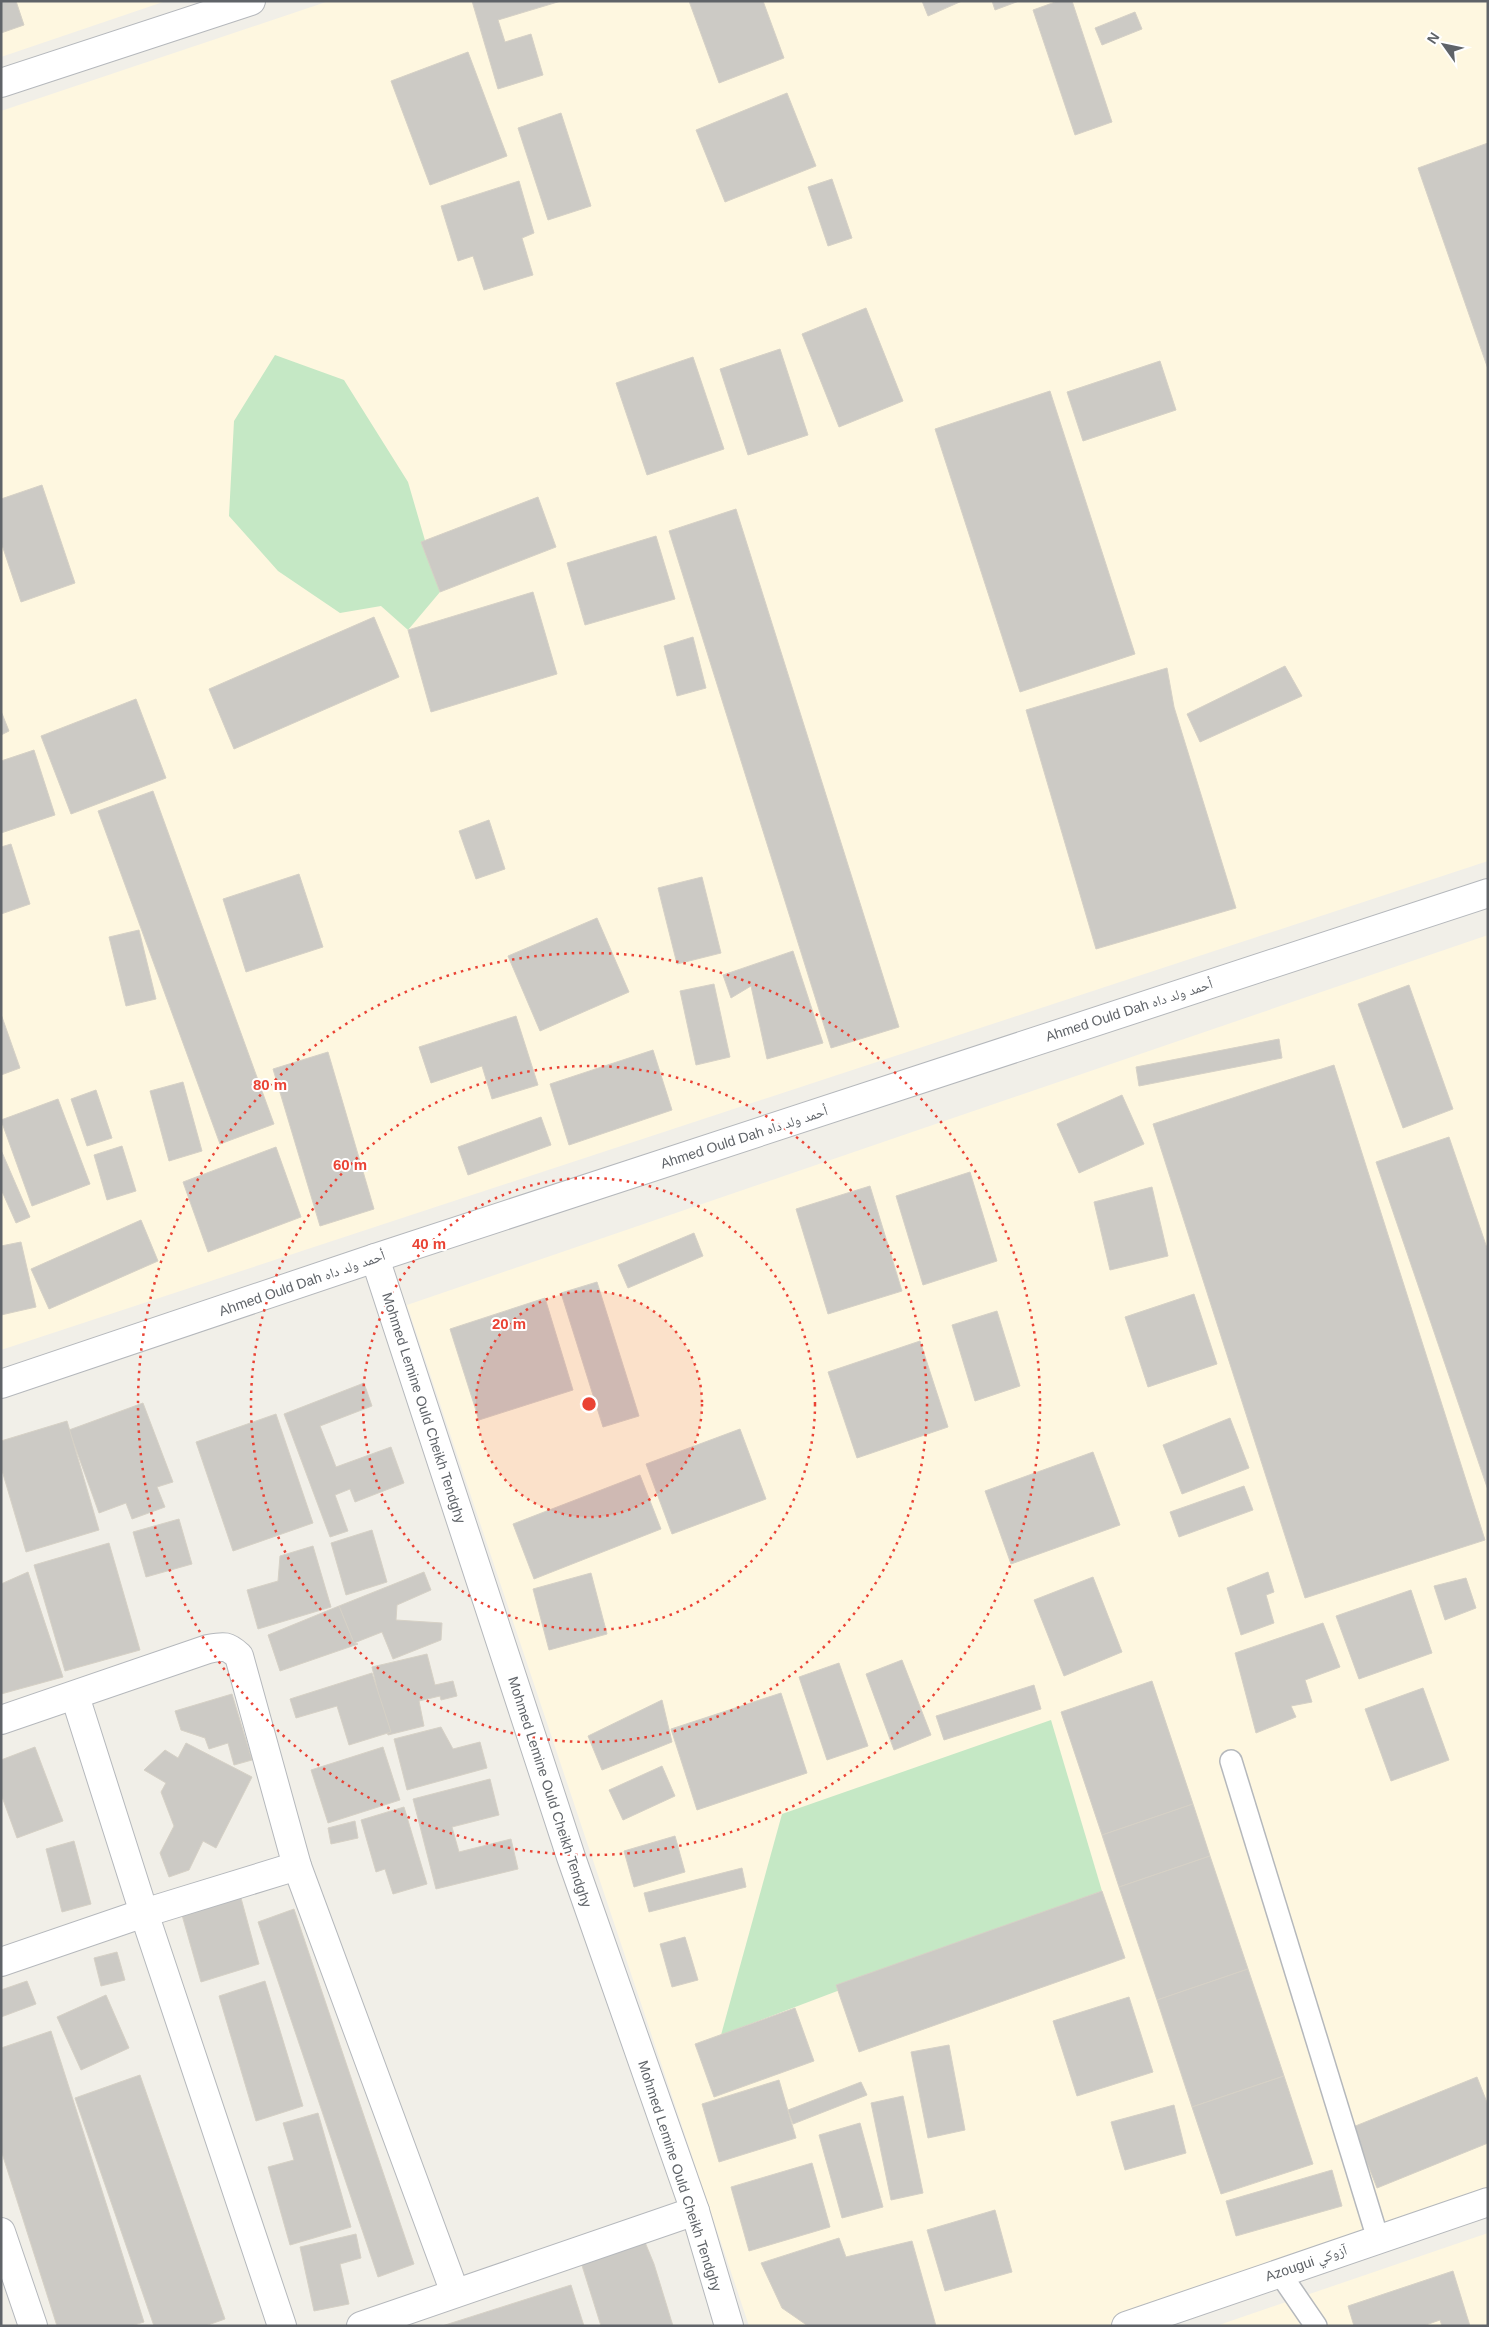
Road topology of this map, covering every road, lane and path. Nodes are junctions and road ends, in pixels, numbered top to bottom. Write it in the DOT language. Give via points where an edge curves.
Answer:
graph roads {
  1 [pos="251,1"];
  2 [pos="1,83"];
  3 [pos="1488,893"];
  4 [pos="375,1258"];
  5 [pos="1,1384"];
  6 [pos="75,1696"];
  7 [pos="1,1720"];
  8 [pos="1231,1761"];
  9 [pos="297,1866"];
  10 [pos="144,1913"];
  11 [pos="1,1962"];
  12 [pos="1488,2202"];
  13 [pos="695,2211"];
  14 [pos="1,2232"];
  15 [pos="1378,2239"];
  16 [pos="1279,2272"];
  17 [pos="455,2293"];
  18 [pos="33,2326"];
  19 [pos="282,2326"];
  20 [pos="361,2326"];
  21 [pos="729,2326"];
  22 [pos="1126,2326"];
  23 [pos="1316,2326"];
  1 -- 2 [label="street"];
  3 -- 4 [label="street, Ahmed Ould Dah أحمد ولد داه"];
  4 -- 5 [label="street, Ahmed Ould Dah أحمد ولد داه"];
  4 -- 13 [label="street, Mohmed Lemine Ould Cheikh Tendghy" via="571,1857"];
  6 -- 7 [label="street"];
  6 -- 9 [label="street" via="208,1649 230,1647 239,1656"];
  6 -- 10 [label="street"];
  8 -- 15 [label="lane"];
  9 -- 10 [label="street"];
  9 -- 17 [label="street"];
  10 -- 11 [label="street"];
  10 -- 19 [label="street"];
  12 -- 15 [label="street, Azougui آزوكي"];
  13 -- 17 [label="street"];
  13 -- 21 [label="street, Mohmed Lemine Ould Cheikh Tendghy"];
  14 -- 18 [label="street"];
  15 -- 16 [label="street, Azougui آزوكي"];
  16 -- 22 [label="street, Azougui آزوكي"];
  16 -- 23 [label="lane"];
  17 -- 20 [label="street"];
}
